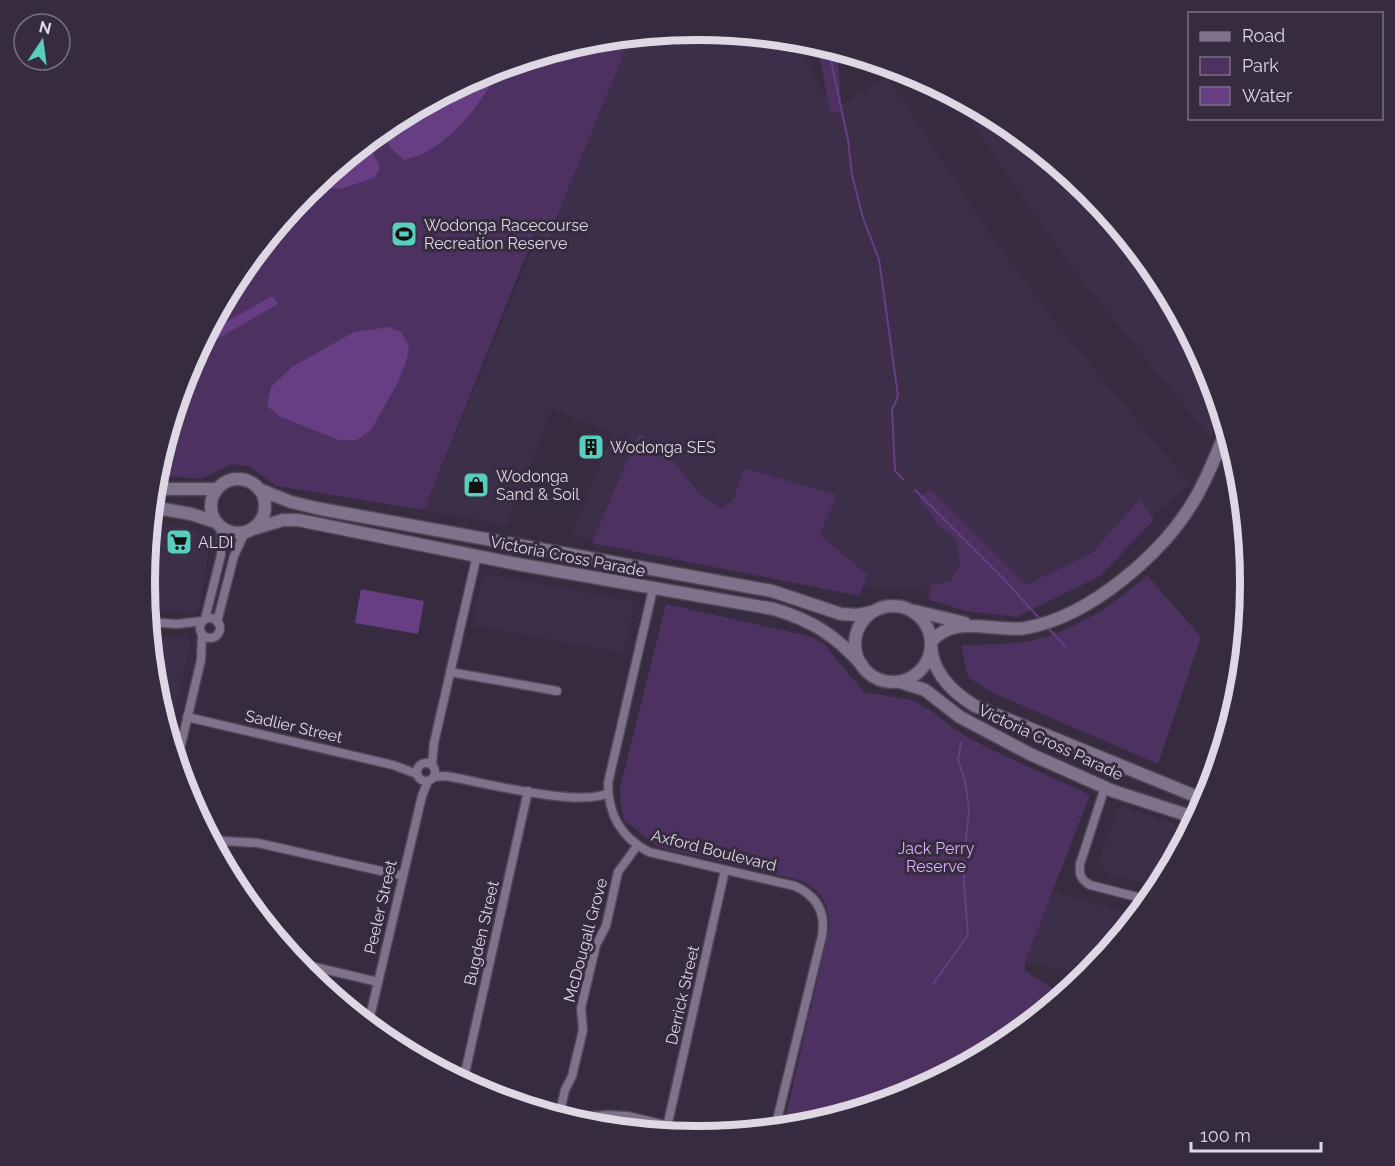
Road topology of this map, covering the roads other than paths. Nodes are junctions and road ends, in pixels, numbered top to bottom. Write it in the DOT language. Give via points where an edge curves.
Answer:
graph roads {
  1 [pos="1221,441"];
  2 [pos="163,489"];
  3 [pos="216,489"];
  4 [pos="261,490"];
  5 [pos="160,509"];
  6 [pos="218,524"];
  7 [pos="249,531"];
  8 [pos="520,545"];
  9 [pos="477,555"];
  10 [pos="517,564"];
  11 [pos="656,570"];
  12 [pos="653,588"];
  13 [pos="914,611"];
  14 [pos="872,612"];
  15 [pos="204,620"];
  16 [pos="217,622"];
  17 [pos="157,623"];
  18 [pos="177,624"];
  19 [pos="974,626"];
  20 [pos="202,634"];
  21 [pos="214,638"];
  22 [pos="931,643"];
  23 [pos="201,660"];
  24 [pos="862,666"];
  25 [pos="450,672"];
  26 [pos="900,682"];
  27 [pos="556,691"];
  28 [pos="187,717"];
  29 [pos="181,746"];
  30 [pos="426,772"];
  31 [pos="1105,787"];
  32 [pos="528,791"];
  33 [pos="608,793"];
  34 [pos="1196,796"];
  35 [pos="1187,816"];
  36 [pos="220,840"];
  37 [pos="637,846"];
  38 [pos="725,870"];
  39 [pos="403,876"];
  40 [pos="1139,898"];
  41 [pos="314,967"];
  42 [pos="378,982"];
  43 [pos="370,1015"];
  44 [pos="465,1073"];
  45 [pos="561,1108"];
  46 [pos="597,1116"];
  47 [pos="777,1119"];
  48 [pos="654,1123"];
  49 [pos="668,1124"];
  1 -- 19 [label="main road" via="1184,514 1156,548 1120,581 1081,606 1041,624 1009,629"];
  2 -- 3 [label="main road"];
  3 -- 4 [label="main road" via="239,478"];
  3 -- 6 [label="main road" via="211,509"];
  4 -- 7 [label="main road" via="266,508"];
  4 -- 8 [label="main road, Victoria Cross Parade" via="321,509"];
  5 -- 6 [label="main road"];
  6 -- 7 [label="main road" via="232,532"];
  6 -- 15 [label="street" via="221,555"];
  7 -- 9 [label="main road, Victoria Cross Parade" via="283,520 298,520"];
  7 -- 16 [label="street" via="234,556"];
  8 -- 10 [label="main road"];
  8 -- 11 [label="main road, Victoria Cross Parade"];
  9 -- 10 [label="main road, Victoria Cross Parade"];
  9 -- 25 [label="street, Peeler Street"];
  10 -- 12 [label="main road, Victoria Cross Parade"];
  11 -- 12 [label="main road"];
  11 -- 14 [label="main road, Victoria Cross Parade" via="772,591 841,614"];
  12 -- 24 [label="main road, Victoria Cross Parade" via="774,609 801,618 832,635"];
  12 -- 33 [label="street, Axford Boulevard" via="610,768"];
  13 -- 14 [label="main road" via="896,605"];
  13 -- 19 [label="main road"];
  13 -- 22 [label="main road" via="925,622"];
  14 -- 24 [label="main road" via="856,636"];
  15 -- 16 [label="street" via="212,618"];
  15 -- 18 [label="street"];
  15 -- 20 [label="street"];
  16 -- 21 [label="street" via="219,631"];
  17 -- 18 [label="street"];
  18 -- 20 [label="street"];
  19 -- 22 [label="main road" via="945,629"];
  20 -- 21 [label="street"];
  20 -- 23 [label="street"];
  21 -- 23 [label="street"];
  22 -- 26 [label="main road" via="921,668"];
  22 -- 34 [label="main road, Victoria Cross Parade" via="939,673 975,706"];
  23 -- 28 [label="street"];
  24 -- 26 [label="main road" via="879,679"];
  25 -- 27 [label="street"];
  25 -- 30 [label="street, Peeler Street"];
  26 -- 31 [label="main road, Victoria Cross Parade" via="923,688 960,717"];
  28 -- 29 [label="street"];
  28 -- 30 [label="street, Sadlier Street"];
  30 -- 32 [label="street, Sadlier Street"];
  30 -- 39 [label="street, Peeler Street"];
  31 -- 35 [label="main road, Victoria Cross Parade"];
  31 -- 40 [label="street" via="1079,873 1082,881 1090,885"];
  32 -- 33 [label="street, Sadlier Street" via="572,798 596,798"];
  32 -- 44 [label="street, Bugden Street"];
  33 -- 37 [label="street, Axford Boulevard" via="619,826"];
  36 -- 39 [label="street" via="258,843"];
  37 -- 38 [label="street, Axford Boulevard"];
  37 -- 45 [label="street, McDougall Grove" via="618,872 606,926 596,945 581,1008 583,1030"];
  38 -- 47 [label="street, Axford Boulevard" via="795,886 812,895 822,914 822,936"];
  38 -- 49 [label="street, Derrick Street"];
  39 -- 42 [label="street, Peeler Street"];
  41 -- 42 [label="street"];
  42 -- 43 [label="street, Peeler Street"];
  46 -- 48 [label="street" via="628,1116"];
}
